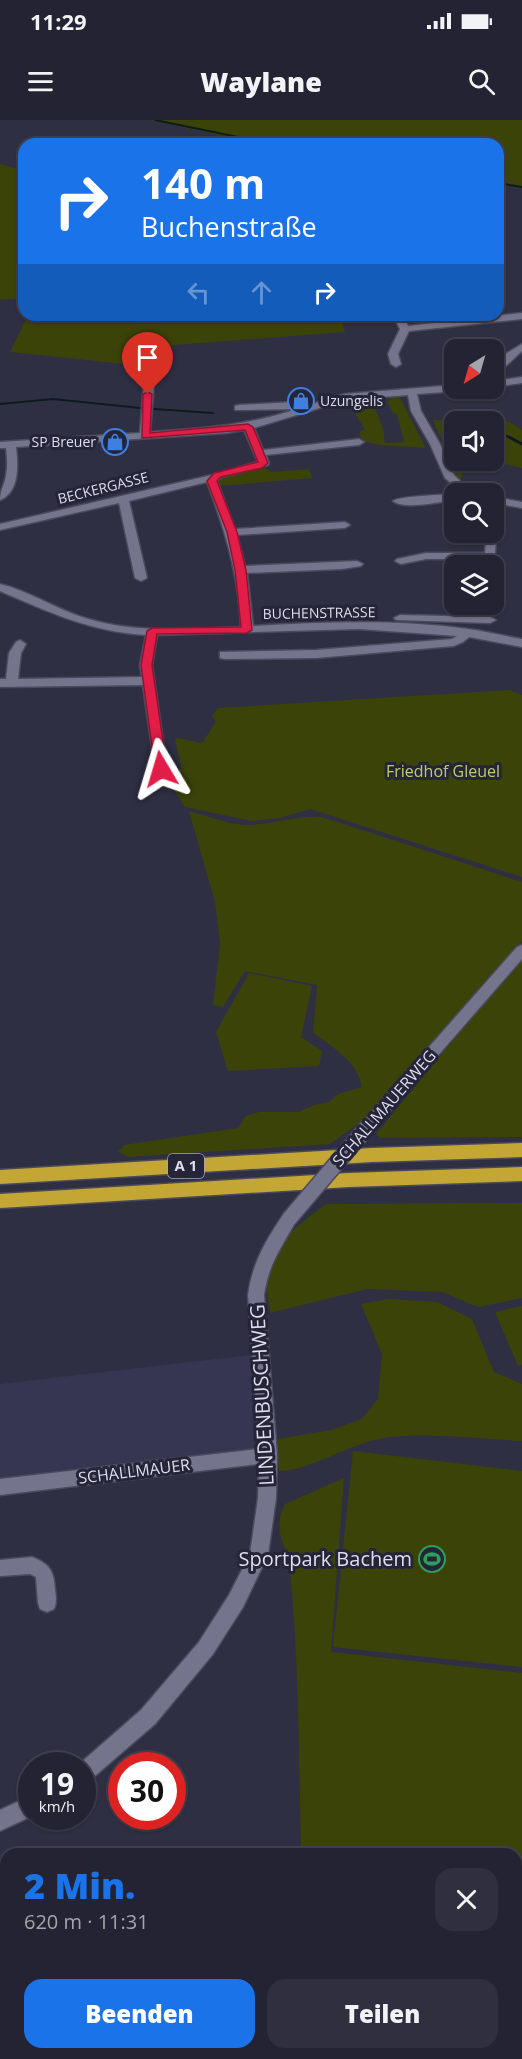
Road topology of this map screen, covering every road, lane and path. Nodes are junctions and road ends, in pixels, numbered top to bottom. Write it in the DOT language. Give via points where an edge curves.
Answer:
graph roads {
  1 [pos="522,315"];
  2 [pos="504,317"];
  3 [pos="401,321"];
  4 [pos="472,321"];
  5 [pos="405,329"];
  6 [pos="522,347"];
  7 [pos="504,361"];
  8 [pos="396,364"];
  9 [pos="150,370"];
  10 [pos="522,380"];
  11 [pos="504,383"];
  12 [pos="444,389"];
  13 [pos="412,392"];
  14 [pos="239,408"];
  15 [pos="303,409"];
  16 [pos="248,427"];
  17 [pos="145,436"];
  18 [pos="359,442"];
  19 [pos="5,445"];
  20 [pos="260,453"];
  21 [pos="213,478"];
  22 [pos="457,483"];
  23 [pos="0,496"];
  24 [pos="123,498"];
  25 [pos="444,498"];
  26 [pos="398,501"];
  27 [pos="504,502"];
  28 [pos="522,505"];
  29 [pos="345,525"];
  30 [pos="0,527"];
  31 [pos="232,532"];
  32 [pos="444,557"];
  33 [pos="401,561"];
  34 [pos="357,564"];
  35 [pos="240,570"];
  36 [pos="141,578"];
  37 [pos="0,587"];
  38 [pos="490,615"];
  39 [pos="490,620"];
  40 [pos="247,627"];
  41 [pos="152,631"];
  42 [pos="467,632"];
  43 [pos="489,636"];
  44 [pos="522,642"];
  45 [pos="21,644"];
  46 [pos="224,654"];
  47 [pos="148,681"];
  48 [pos="6,683"];
  49 [pos="161,769"];
  50 [pos="522,950"];
  51 [pos="522,1150"];
  52 [pos="522,1174"];
  53 [pos="0,1177"];
  54 [pos="0,1201"];
  55 [pos="258,1274"];
  56 [pos="268,1455"];
  57 [pos="0,1487"];
  58 [pos="0,1568"];
  59 [pos="47,1603"];
  60 [pos="96,1762"];
  61 [pos="18,1812"];
  62 [pos="0,1821"];
  1 -- 2 [label="street"];
  3 -- 5 [label="street"];
  4 -- 5 [label="street"];
  5 -- 8 [label="street" via="393,354"];
  6 -- 7 [label="street"];
  9 -- 17 [label="street"];
  10 -- 11 [label="street"];
  12 -- 13 [label="street"];
  13 -- 15 [label="street" via="345,397"];
  13 -- 22 [label="street" via="416,411 449,476"];
  14 -- 15 [label="street" via="294,405"];
  15 -- 16 [label="street"];
  16 -- 17 [label="street"];
  16 -- 20 [label="street"];
  17 -- 19 [label="street"];
  18 -- 20 [label="street"];
  19 -- 23 [label="street" via="13,468"];
  20 -- 21 [label="street, BECKERGASSE" via="262,465"];
  21 -- 24 [label="street, BECKERGASSE"];
  21 -- 31 [label="street"];
  24 -- 30 [label="street, BECKERGASSE"];
  24 -- 36 [label="street"];
  25 -- 26 [label="street"];
  27 -- 28 [label="street"];
  29 -- 31 [label="street"];
  31 -- 35 [label="street"];
  32 -- 33 [label="street"];
  34 -- 35 [label="street"];
  35 -- 40 [label="street"];
  37 -- 41 [label="street, BUCHENSTRASSE" via="70,618 111,628"];
  38 -- 39 [label="street"];
  39 -- 40 [label="street, BUCHENSTRASSE" via="365,618"];
  39 -- 43 [label="street"];
  40 -- 41 [label="street, BUCHENSTRASSE"];
  40 -- 42 [label="street, BUCHENSTRASSE" via="369,626"];
  41 -- 47 [label="street" via="146,658"];
  42 -- 43 [label="street, BUCHENSTRASSE"];
  42 -- 46 [label="street" via="454,642 343,652"];
  43 -- 44 [label="street, BUCHENSTRASSE"];
  45 -- 48 [label="street"];
  47 -- 48 [label="street"];
  47 -- 49 [label="street"];
  50 -- 55 [label="street, SCHALLMAUERWEG, bridge" via="289,1219 264,1257"];
  51 -- 53 [label="highway, A 1"];
  52 -- 54 [label="highway, A 1"];
  55 -- 56 [label="street, LINDENBUSCHWEG" via="256,1295"];
  56 -- 57 [label="street, SCHALLMAUER"];
  56 -- 60 [label="street, LINDENBUSCHWEG" via="260,1555 236,1601 206,1648 148,1717"];
  58 -- 59 [label="street" via="32,1565 45,1574"];
  61 -- 62 [label="street"];
}
